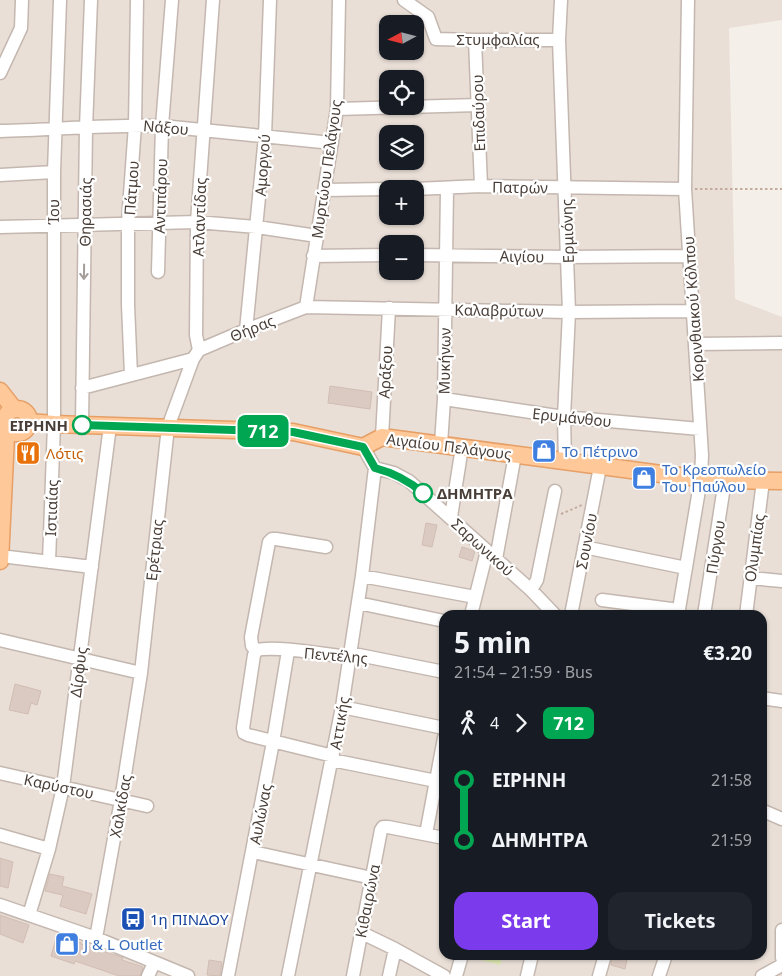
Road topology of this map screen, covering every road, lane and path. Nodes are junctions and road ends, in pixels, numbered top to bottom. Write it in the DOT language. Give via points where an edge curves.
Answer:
graph roads {
  1 [pos="22,0"];
  2 [pos="60,0"];
  3 [pos="91,0"];
  4 [pos="137,0"];
  5 [pos="172,0"];
  6 [pos="213,0"];
  7 [pos="270,0"];
  8 [pos="339,0"];
  9 [pos="404,0"];
  10 [pos="561,0"];
  11 [pos="688,0"];
  12 [pos="475,40"];
  13 [pos="559,40"];
  14 [pos="0,73"];
  15 [pos="478,105"];
  16 [pos="337,109"];
  17 [pos="135,125"];
  18 [pos="162,126"];
  19 [pos="86,128"];
  20 [pos="55,130"];
  21 [pos="0,131"];
  22 [pos="203,131"];
  23 [pos="265,136"];
  24 [pos="332,143"];
  25 [pos="54,172"];
  26 [pos="0,176"];
  27 [pos="481,186"];
  28 [pos="566,187"];
  29 [pos="379,189"];
  30 [pos="424,189"];
  31 [pos="447,189"];
  32 [pos="685,189"];
  33 [pos="782,189"];
  34 [pos="325,190"];
  35 [pos="128,222"];
  36 [pos="158,222"];
  37 [pos="197,222"];
  38 [pos="85,224"];
  39 [pos="53,225"];
  40 [pos="0,227"];
  41 [pos="257,227"];
  42 [pos="317,236"];
  43 [pos="424,255"];
  44 [pos="446,255"];
  45 [pos="313,256"];
  46 [pos="379,256"];
  47 [pos="690,256"];
  48 [pos="568,257"];
  49 [pos="158,272"];
  50 [pos="306,307"];
  51 [pos="389,308"];
  52 [pos="446,309"];
  53 [pos="692,311"];
  54 [pos="569,312"];
  55 [pos="246,330"];
  56 [pos="782,343"];
  57 [pos="695,344"];
  58 [pos="196,354"];
  59 [pos="131,375"];
  60 [pos="82,388"];
  61 [pos="0,391"];
  62 [pos="444,399"];
  63 [pos="14,409"];
  64 [pos="564,417"];
  65 [pos="29,422"];
  66 [pos="54,424"];
  67 [pos="82,425"];
  68 [pos="110,426"];
  69 [pos="168,427"];
  70 [pos="700,429"];
  71 [pos="5,434"];
  72 [pos="382,437"];
  73 [pos="440,444"];
  74 [pos="363,447"];
  75 [pos="462,447"];
  76 [pos="515,455"];
  77 [pos="565,462"];
  78 [pos="600,467"];
  79 [pos="375,468"];
  80 [pos="701,478"];
  81 [pos="725,480"];
  82 [pos="763,481"];
  83 [pos="782,481"];
  84 [pos="555,491"];
  85 [pos="593,501"];
  86 [pos="451,517"];
  87 [pos="549,518"];
  88 [pos="326,547"];
  89 [pos="584,547"];
  90 [pos="492,555"];
  91 [pos="0,556"];
  92 [pos="0,561"];
  93 [pos="49,562"];
  94 [pos="92,567"];
  95 [pos="686,568"];
  96 [pos="362,576"];
  97 [pos="750,578"];
  98 [pos="782,581"];
  99 [pos="531,590"];
  100 [pos="475,597"];
  101 [pos="602,600"];
  102 [pos="358,603"];
  103 [pos="472,610"];
  104 [pos="548,610"];
  105 [pos="572,610"];
  106 [pos="665,610"];
  107 [pos="678,610"];
  108 [pos="705,610"];
  109 [pos="747,610"];
  110 [pos="439,620"];
  111 [pos="0,640"];
  112 [pos="257,650"];
  113 [pos="288,651"];
  114 [pos="349,657"];
  115 [pos="80,659"];
  116 [pos="439,671"];
  117 [pos="141,672"];
  118 [pos="767,699"];
  119 [pos="782,701"];
  120 [pos="342,707"];
  121 [pos="439,727"];
  122 [pos="273,742"];
  123 [pos="333,758"];
  124 [pos="439,764"];
  125 [pos="0,773"];
  126 [pos="436,780"];
  127 [pos="63,787"];
  128 [pos="121,800"];
  129 [pos="147,806"];
  130 [pos="767,813"];
  131 [pos="782,819"];
  132 [pos="426,834"];
  133 [pos="0,835"];
  134 [pos="439,837"];
  135 [pos="49,849"];
  136 [pos="253,852"];
  137 [pos="311,866"];
  138 [pos="372,878"];
  139 [pos="0,905"];
  140 [pos="29,915"];
  141 [pos="782,930"];
  142 [pos="362,933"];
  143 [pos="96,938"];
  144 [pos="395,949"];
  145 [pos="782,958"];
  146 [pos="461,960"];
  147 [pos="531,960"];
  148 [pos="604,960"];
  149 [pos="664,960"];
  150 [pos="154,963"];
  151 [pos="782,965"];
  152 [pos="148,976"];
  153 [pos="188,976"];
  154 [pos="228,976"];
  155 [pos="288,976"];
  156 [pos="353,976"];
  157 [pos="389,976"];
  158 [pos="444,976"];
  159 [pos="456,976"];
  160 [pos="527,976"];
  161 [pos="599,976"];
  162 [pos="659,976"];
  163 [pos="762,976"];
  1 -- 14 [label="street" via="21,28"];
  2 -- 20 [label="street, Ίου"];
  3 -- 19 [label="street, Θηρασιάς"];
  4 -- 17 [label="street, Πάτμου"];
  5 -- 18 [label="street, Αντιπάρου"];
  6 -- 22 [label="street, Ατλαντίδας"];
  7 -- 23 [label="street, Αμοργού"];
  8 -- 16 [label="street, Μυρτώου Πελάγους"];
  9 -- 12 [label="street, Στυμφαλίας" via="428,17 436,38"];
  10 -- 13 [label="street, Ερμιόνης"];
  11 -- 32 [label="street, Κορινθιακού Κόλπου"];
  12 -- 13 [label="street, Στυμφαλίας"];
  12 -- 15 [label="street, Επιδαύρου"];
  13 -- 28 [label="street, Ερμιόνης"];
  15 -- 16 [label="street"];
  15 -- 27 [label="street, Επιδαύρου"];
  16 -- 24 [label="street, Μυρτώου Πελάγους"];
  17 -- 18 [label="street, Νάξου"];
  17 -- 19 [label="street, Νάξου"];
  17 -- 35 [label="street, Πάτμου"];
  18 -- 22 [label="street, Νάξου"];
  18 -- 36 [label="street, Αντιπάρου"];
  19 -- 20 [label="street, Νάξου"];
  19 -- 38 [label="street, Θηρασιάς"];
  20 -- 21 [label="street, Νάξου"];
  20 -- 25 [label="street, Ίου"];
  22 -- 23 [label="street, Νάξου"];
  22 -- 37 [label="street, Ατλαντίδας"];
  23 -- 24 [label="street, Νάξου"];
  23 -- 41 [label="street, Αμοργού"];
  24 -- 34 [label="street, Μυρτώου Πελάγους"];
  25 -- 26 [label="street"];
  25 -- 39 [label="street, Ίου"];
  27 -- 28 [label="street, Πατρών"];
  27 -- 31 [label="street, Πατρών"];
  28 -- 32 [label="street, Πατρών"];
  28 -- 48 [label="street, Ερμιόνης"];
  29 -- 34 [label="street"];
  30 -- 31 [label="street, Πατρών"];
  31 -- 44 [label="street, Μυκήνων"];
  32 -- 33 [label="path"];
  32 -- 47 [label="street, Κορινθιακού Κόλπου"];
  34 -- 42 [label="street, Μυρτώου Πελάγους"];
  35 -- 36 [label="street"];
  35 -- 38 [label="street"];
  35 -- 59 [label="street, Πάτμου"];
  36 -- 37 [label="street"];
  36 -- 49 [label="street, Αντιπάρου"];
  37 -- 41 [label="street"];
  37 -- 58 [label="street, Ατλαντίδας"];
  38 -- 39 [label="street"];
  38 -- 60 [label="street, Θηρασιάς, one-way"];
  39 -- 40 [label="street"];
  39 -- 66 [label="street, Ίου"];
  41 -- 42 [label="street"];
  41 -- 55 [label="street, Αμοργού"];
  42 -- 45 [label="street, Μυρτώου Πελάγους"];
  43 -- 44 [label="street, Αιγίου"];
  44 -- 48 [label="street, Αιγίου"];
  44 -- 52 [label="street, Μυκήνων"];
  45 -- 46 [label="street"];
  45 -- 50 [label="street, Μυρτώου Πελάγους"];
  47 -- 48 [label="street, Αιγίου"];
  47 -- 53 [label="street, Κορινθιακού Κόλπου"];
  48 -- 54 [label="street, Ερμιόνης"];
  50 -- 51 [label="street, Καλαβρύτων"];
  50 -- 55 [label="street, Θήρας"];
  51 -- 52 [label="street, Καλαβρύτων"];
  51 -- 72 [label="street, Αράξου"];
  52 -- 54 [label="street, Καλαβρύτων"];
  52 -- 62 [label="street, Μυκήνων"];
  53 -- 54 [label="street, Καλαβρύτων"];
  53 -- 57 [label="street, Κορινθιακού Κόλπου"];
  54 -- 64 [label="street, Ερμιόνης"];
  55 -- 58 [label="street, Θήρας"];
  56 -- 57 [label="street"];
  57 -- 70 [label="street, Κορινθιακού Κόλπου"];
  58 -- 59 [label="street, Θήρας"];
  58 -- 69 [label="street, Ατλαντίδας"];
  59 -- 60 [label="street, Θήρας"];
  60 -- 67 [label="street, Θηρασιάς"];
  61 -- 63 [label="main road"];
  62 -- 64 [label="street, Ερυμάνθου"];
  62 -- 73 [label="street, Μυκήνων"];
  63 -- 65 [label="main road" via="26,413"];
  63 -- 71 [label="main road" via="5,421"];
  64 -- 70 [label="street, Ερυμάνθου"];
  64 -- 77 [label="street, Ερμιόνης"];
  65 -- 66 [label="main road"];
  65 -- 71 [label="main road" via="22,432"];
  66 -- 67 [label="main road"];
  66 -- 93 [label="street, Ιστιαίας"];
  67 -- 68 [label="main road"];
  68 -- 69 [label="main road"];
  68 -- 94 [label="street, Δίρφυς"];
  69 -- 74 [label="main road" via="293,432"];
  69 -- 117 [label="street, Ερέτριας"];
  70 -- 80 [label="street, Κορινθιακού Κόλπου"];
  71 -- 91 [label="main road"];
  72 -- 73 [label="main road, Αιγαίου Πελάγους"];
  72 -- 74 [label="main road, Αιγαίου Πελάγους"];
  73 -- 75 [label="main road, Αιγαίου Πελάγους"];
  74 -- 79 [label="street"];
  75 -- 76 [label="main road, Αιγαίου Πελάγους"];
  75 -- 86 [label="street"];
  76 -- 77 [label="main road, Αιγαίου Πελάγους"];
  76 -- 90 [label="street"];
  77 -- 78 [label="main road, Αιγαίου Πελάγους"];
  78 -- 80 [label="main road, Αιγαίου Πελάγους"];
  78 -- 85 [label="street, Σουνίου"];
  79 -- 86 [label="street, Σαρωνικού" via="394,472 409,481"];
  79 -- 96 [label="street, Αττικής"];
  80 -- 81 [label="main road, Αιγαίου Πελάγους"];
  80 -- 95 [label="street, Κορινθιακού Κόλπου"];
  81 -- 82 [label="main road, Αιγαίου Πελάγους"];
  81 -- 108 [label="street, Πύργου"];
  82 -- 83 [label="main road, Αιγαίου Πελάγους"];
  82 -- 97 [label="street, Ολυμπίας"];
  84 -- 87 [label="street"];
  85 -- 87 [label="path"];
  85 -- 89 [label="street, Σουνίου"];
  86 -- 90 [label="street, Σαρωνικού"];
  87 -- 99 [label="street" via="537,580"];
  88 -- 112 [label="street" via="276,539 269,542 250,637 252,646"];
  89 -- 95 [label="street"];
  89 -- 105 [label="street, Σουνίου"];
  90 -- 99 [label="street, Σαρωνικού"];
  90 -- 100 [label="street"];
  91 -- 92 [label="main road"];
  91 -- 93 [label="street"];
  93 -- 94 [label="street"];
  94 -- 115 [label="street, Δίρφυς"];
  95 -- 107 [label="street, Κορινθιακού Κόλπου"];
  96 -- 100 [label="street"];
  96 -- 102 [label="street, Αττικής"];
  97 -- 98 [label="street"];
  97 -- 109 [label="street, Ολυμπίας"];
  99 -- 104 [label="street, Σαρωνικού"];
  100 -- 103 [label="street"];
  101 -- 106 [label="street"];
  102 -- 110 [label="street"];
  102 -- 114 [label="street, Αττικής"];
  111 -- 115 [label="street"];
  112 -- 113 [label="street, Πεντέλης"];
  112 -- 122 [label="street" via="243,728 248,735"];
  113 -- 114 [label="street, Πεντέλης"];
  113 -- 122 [label="street, Αυλώνας"];
  114 -- 116 [label="street, Πεντέλης" via="359,654"];
  114 -- 120 [label="street, Αττικής"];
  115 -- 117 [label="street"];
  115 -- 127 [label="street, Δίρφυς"];
  117 -- 128 [label="street, Χαλκίδας"];
  118 -- 119 [label="street"];
  120 -- 121 [label="street"];
  120 -- 123 [label="street, Αττικής"];
  122 -- 123 [label="street"];
  122 -- 136 [label="street, Αυλώνας"];
  123 -- 126 [label="street"];
  123 -- 137 [label="street, Αττικής"];
  124 -- 126 [label="street"];
  125 -- 127 [label="street, Καρύστου"];
  126 -- 132 [label="street"];
  127 -- 128 [label="street, Καρύστου"];
  127 -- 135 [label="street, Δίρφυς"];
  128 -- 129 [label="street, Καρύστου"];
  128 -- 143 [label="street, Χαλκίδας"];
  130 -- 131 [label="street"];
  132 -- 134 [label="street"];
  132 -- 138 [label="street, Κιθαιρώνα" via="383,828"];
  133 -- 135 [label="street"];
  135 -- 140 [label="street, Δίρφυς"];
  136 -- 137 [label="street"];
  136 -- 154 [label="street, Αυλώνας"];
  137 -- 138 [label="street"];
  137 -- 155 [label="street, Αττικής"];
  138 -- 142 [label="street, Κιθαιρώνα"];
  139 -- 140 [label="street"];
  140 -- 143 [label="street"];
  141 -- 145 [label="street"];
  142 -- 144 [label="street"];
  142 -- 156 [label="street, Κιθαιρώνα"];
  143 -- 150 [label="street"];
  144 -- 157 [label="street"];
  144 -- 158 [label="street"];
  146 -- 159 [label="street"];
  147 -- 160 [label="street"];
  148 -- 161 [label="street"];
  149 -- 162 [label="street"];
  150 -- 152 [label="street"];
  150 -- 153 [label="street"];
  151 -- 163 [label="street"];
}
